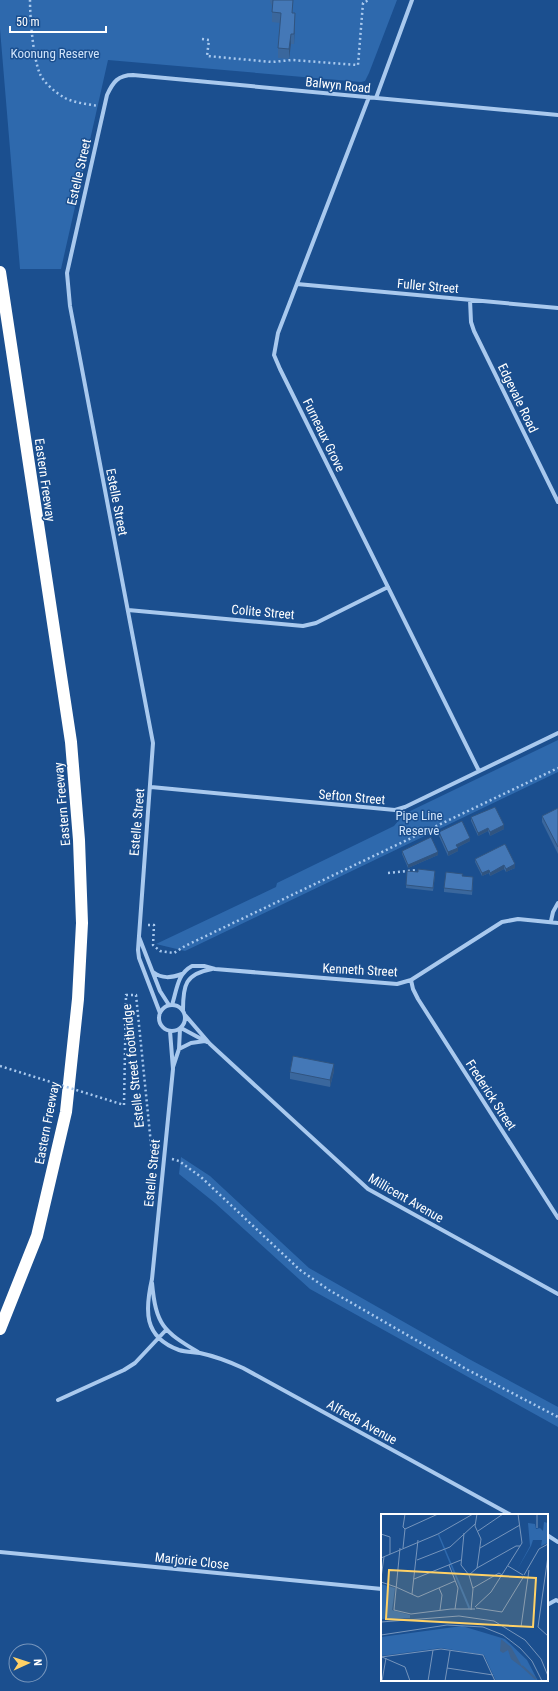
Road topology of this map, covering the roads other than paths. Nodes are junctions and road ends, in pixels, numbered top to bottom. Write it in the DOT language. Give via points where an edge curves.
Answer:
graph roads {
  1 [pos="412,0"];
  2 [pos="117,79"];
  3 [pos="369,97"];
  4 [pos="376,98"];
  5 [pos="558,115"];
  6 [pos="0,272"];
  7 [pos="297,284"];
  8 [pos="470,300"];
  9 [pos="558,308"];
  10 [pos="558,502"];
  11 [pos="388,587"];
  12 [pos="128,610"];
  13 [pos="558,733"];
  14 [pos="479,771"];
  15 [pos="150,788"];
  16 [pos="558,903"];
  17 [pos="551,921"];
  18 [pos="558,923"];
  19 [pos="139,935"];
  20 [pos="215,969"];
  21 [pos="151,970"];
  22 [pos="182,974"];
  23 [pos="411,980"];
  24 [pos="170,1005"];
  25 [pos="183,1010"];
  26 [pos="160,1013"];
  27 [pos="185,1015"];
  28 [pos="181,1029"];
  29 [pos="170,1031"];
  30 [pos="205,1041"];
  31 [pos="210,1044"];
  32 [pos="179,1049"];
  33 [pos="173,1070"];
  34 [pos="558,1218"];
  35 [pos="152,1279"];
  36 [pos="558,1294"];
  37 [pos="0,1329"];
  38 [pos="166,1330"];
  39 [pos="159,1338"];
  40 [pos="201,1353"];
  41 [pos="58,1400"];
  42 [pos="510,1514"];
  43 [pos="548,1535"];
  44 [pos="552,1537"];
  45 [pos="558,1539"];
  46 [pos="558,1542"];
  47 [pos="0,1552"];
  48 [pos="381,1589"];
  1 -- 4 [label="street"];
  2 -- 3 [label="street, Balwyn Road" via="133,75"];
  2 -- 12 [label="street, Estelle Street" via="111,85 104,107 67,273 67,284"];
  3 -- 4 [label="street, Balwyn Road"];
  3 -- 7 [label="street, Furneaux Grove"];
  4 -- 5 [label="street, Balwyn Road"];
  6 -- 37 [label="highway, Eastern Freeway" via="71,742 79,840 82,923 78,999 66,1112 37,1236"];
  7 -- 8 [label="street, Fuller Street"];
  7 -- 11 [label="street, Furneaux Grove" via="276,341 276,362"];
  8 -- 9 [label="street, Fuller Street"];
  8 -- 10 [label="street, Edgevale Road" via="474,331"];
  11 -- 12 [label="street, Colite Street" via="316,623 303,626"];
  11 -- 14 [label="street, Furneaux Grove"];
  12 -- 15 [label="street, Estelle Street" via="153,744"];
  13 -- 14 [label="street, Sefton Street"];
  14 -- 15 [label="street, Sefton Street" via="400,809 390,810"];
  15 -- 19 [label="street, Estelle Street"];
  16 -- 17 [label="street"];
  17 -- 18 [label="street, Kenneth Street"];
  17 -- 23 [label="street, Kenneth Street" via="518,919 502,922"];
  19 -- 21 [label="street, Estelle Street"];
  19 -- 26 [label="street, Estelle Street" via="139,958"];
  20 -- 22 [label="street, Kenneth Street" via="192,966"];
  20 -- 23 [label="street, Kenneth Street" via="390,984"];
  20 -- 25 [label="street, Kenneth Street" via="197,973 188,979 183,991"];
  21 -- 22 [label="street" via="165,978"];
  21 -- 24 [label="street, Estelle Street" via="160,991"];
  22 -- 24 [label="street"];
  23 -- 34 [label="street, Frederick Street" via="418,999"];
  24 -- 25 [label="street"];
  24 -- 26 [label="street"];
  25 -- 27 [label="street"];
  26 -- 29 [label="street" via="159,1021"];
  27 -- 28 [label="street"];
  27 -- 31 [label="street, Millicent Avenue"];
  28 -- 29 [label="street"];
  28 -- 30 [label="street, Millicent Avenue"];
  28 -- 32 [label="street, Estelle Street"];
  29 -- 33 [label="street, Estelle Street"];
  30 -- 31 [label="street, Millicent Avenue"];
  30 -- 32 [label="street" via="191,1043"];
  31 -- 36 [label="street, Millicent Avenue" via="368,1189"];
  32 -- 33 [label="street, Estelle Street"];
  33 -- 35 [label="street, Estelle Street"];
  35 -- 38 [label="street, Estelle Street" via="156,1313"];
  35 -- 39 [label="street, Estelle Street" via="147,1310 152,1328"];
  38 -- 39 [label="street"];
  38 -- 40 [label="street, Alfreda Avenue" via="174,1338"];
  39 -- 40 [label="street, Alfreda Avenue" via="180,1351"];
  39 -- 41 [label="street" via="135,1363 124,1370"];
  40 -- 42 [label="street, Alfreda Avenue" via="243,1368"];
  43 -- 44 [label="street"];
  44 -- 45 [label="street"];
  44 -- 46 [label="street"];
  47 -- 48 [label="street, Marjorie Close"];
}
